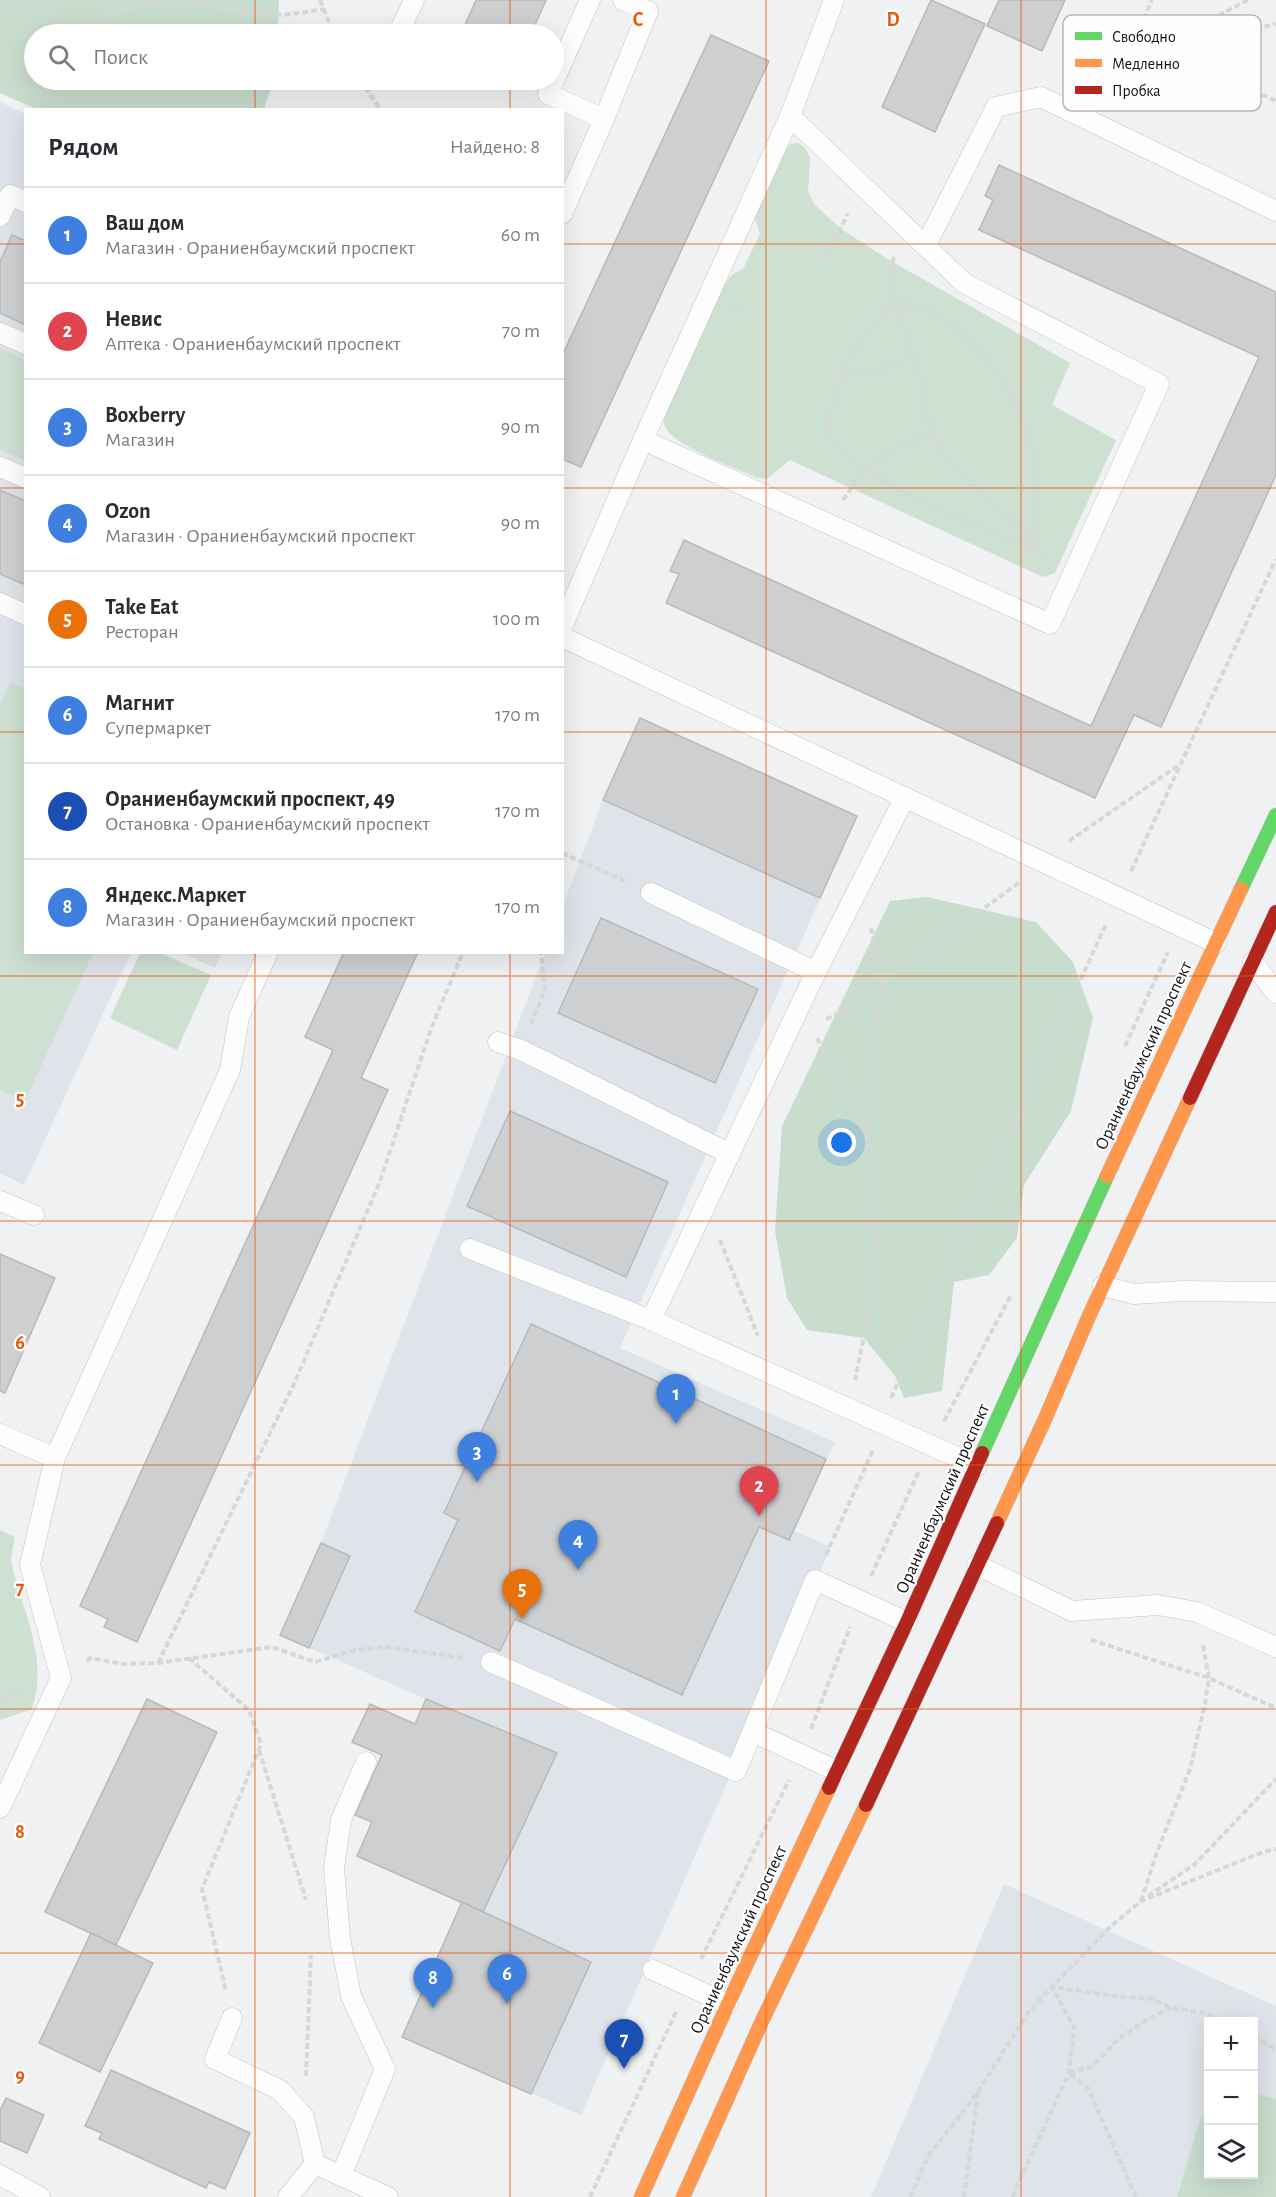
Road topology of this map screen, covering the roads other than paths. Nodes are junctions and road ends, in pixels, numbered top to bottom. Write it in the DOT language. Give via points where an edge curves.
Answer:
graph roads {
  1 [pos="414,0"];
  2 [pos="590,0"];
  3 [pos="623,0"];
  4 [pos="834,0"];
  5 [pos="403,24"];
  6 [pos="564,58"];
  7 [pos="550,90"];
  8 [pos="1063,108"];
  9 [pos="1070,111"];
  10 [pos="790,116"];
  11 [pos="604,119"];
  12 [pos="24,201"];
  13 [pos="564,209"];
  14 [pos="1276,211"];
  15 [pos="0,216"];
  16 [pos="926,245"];
  17 [pos="0,333"];
  18 [pos="24,343"];
  19 [pos="643,440"];
  20 [pos="0,467"];
  21 [pos="24,477"];
  22 [pos="0,603"];
  23 [pos="24,614"];
  24 [pos="564,622"];
  25 [pos="564,639"];
  26 [pos="905,797"];
  27 [pos="1276,815"];
  28 [pos="651,893"];
  29 [pos="1276,912"];
  30 [pos="1221,945"];
  31 [pos="266,954"];
  32 [pos="1248,960"];
  33 [pos="816,972"];
  34 [pos="1276,993"];
  35 [pos="498,1042"];
  36 [pos="730,1154"];
  37 [pos="0,1201"];
  38 [pos="34,1215"];
  39 [pos="470,1249"];
  40 [pos="1099,1284"];
  41 [pos="1276,1292"];
  42 [pos="651,1320"];
  43 [pos="0,1434"];
  44 [pos="55,1458"];
  45 [pos="977,1466"];
  46 [pos="977,1564"];
  47 [pos="907,1622"];
  48 [pos="1276,1647"];
  49 [pos="491,1662"];
  50 [pos="753,1732"];
  51 [pos="366,1762"];
  52 [pos="842,1773"];
  53 [pos="0,1808"];
  54 [pos="653,1970"];
  55 [pos="732,2006"];
  56 [pos="232,2018"];
  57 [pos="315,2164"];
  58 [pos="0,2175"];
  59 [pos="342,2176"];
  60 [pos="40,2197"];
  61 [pos="288,2197"];
  62 [pos="388,2197"];
  63 [pos="641,2197"];
  64 [pos="683,2197"];
  1 -- 5 [label="lane"];
  2 -- 6 [label="lane"];
  3 -- 11 [label="lane" via="648,11"];
  4 -- 10 [label="lane"];
  7 -- 11 [label="lane" via="548,94"];
  8 -- 16 [label="lane" via="1041,97 996,107"];
  9 -- 14 [label="lane"];
  10 -- 16 [label="lane"];
  10 -- 19 [label="lane"];
  11 -- 13 [label="lane"];
  12 -- 15 [label="lane" via="10,195"];
  16 -- 19 [label="lane" via="964,282 1159,384 1050,624"];
  17 -- 18 [label="lane"];
  19 -- 24 [label="lane"];
  20 -- 21 [label="lane"];
  22 -- 23 [label="lane"];
  25 -- 26 [label="lane"];
  26 -- 30 [label="lane"];
  26 -- 33 [label="lane"];
  27 -- 30 [label="main road, Ораниенбаумский проспект"];
  28 -- 33 [label="lane"];
  29 -- 32 [label="main road"];
  30 -- 45 [label="main road, Ораниенбаумский проспект" via="1090,1213 1070,1273"];
  31 -- 44 [label="lane" via="239,1017 230,1070"];
  32 -- 34 [label="lane"];
  32 -- 40 [label="main road"];
  33 -- 36 [label="lane"];
  35 -- 36 [label="lane"];
  36 -- 42 [label="lane"];
  37 -- 38 [label="lane"];
  39 -- 42 [label="lane"];
  40 -- 41 [label="lane" via="1134,1294"];
  40 -- 46 [label="main road"];
  42 -- 45 [label="lane"];
  43 -- 44 [label="lane"];
  44 -- 53 [label="lane" via="30,1564 61,1678"];
  45 -- 47 [label="main road, Ораниенбаумский проспект"];
  46 -- 48 [label="lane" via="1072,1611 1158,1605 1197,1612"];
  46 -- 64 [label="main road" via="758,2019"];
  47 -- 50 [label="lane" via="815,1580"];
  47 -- 52 [label="main road, Ораниенбаумский проспект"];
  49 -- 50 [label="lane" via="736,1771"];
  50 -- 52 [label="lane"];
  51 -- 59 [label="lane" via="341,1820 334,1868 340,1938 351,1996 385,2069"];
  52 -- 55 [label="main road, Ораниенбаумский проспект"];
  54 -- 55 [label="lane"];
  55 -- 63 [label="main road, Ораниенбаумский проспект"];
  56 -- 57 [label="lane" via="216,2059 280,2090 304,2116"];
  57 -- 59 [label="lane"];
  57 -- 61 [label="lane"];
  58 -- 60 [label="lane"];
  59 -- 62 [label="lane"];
}
